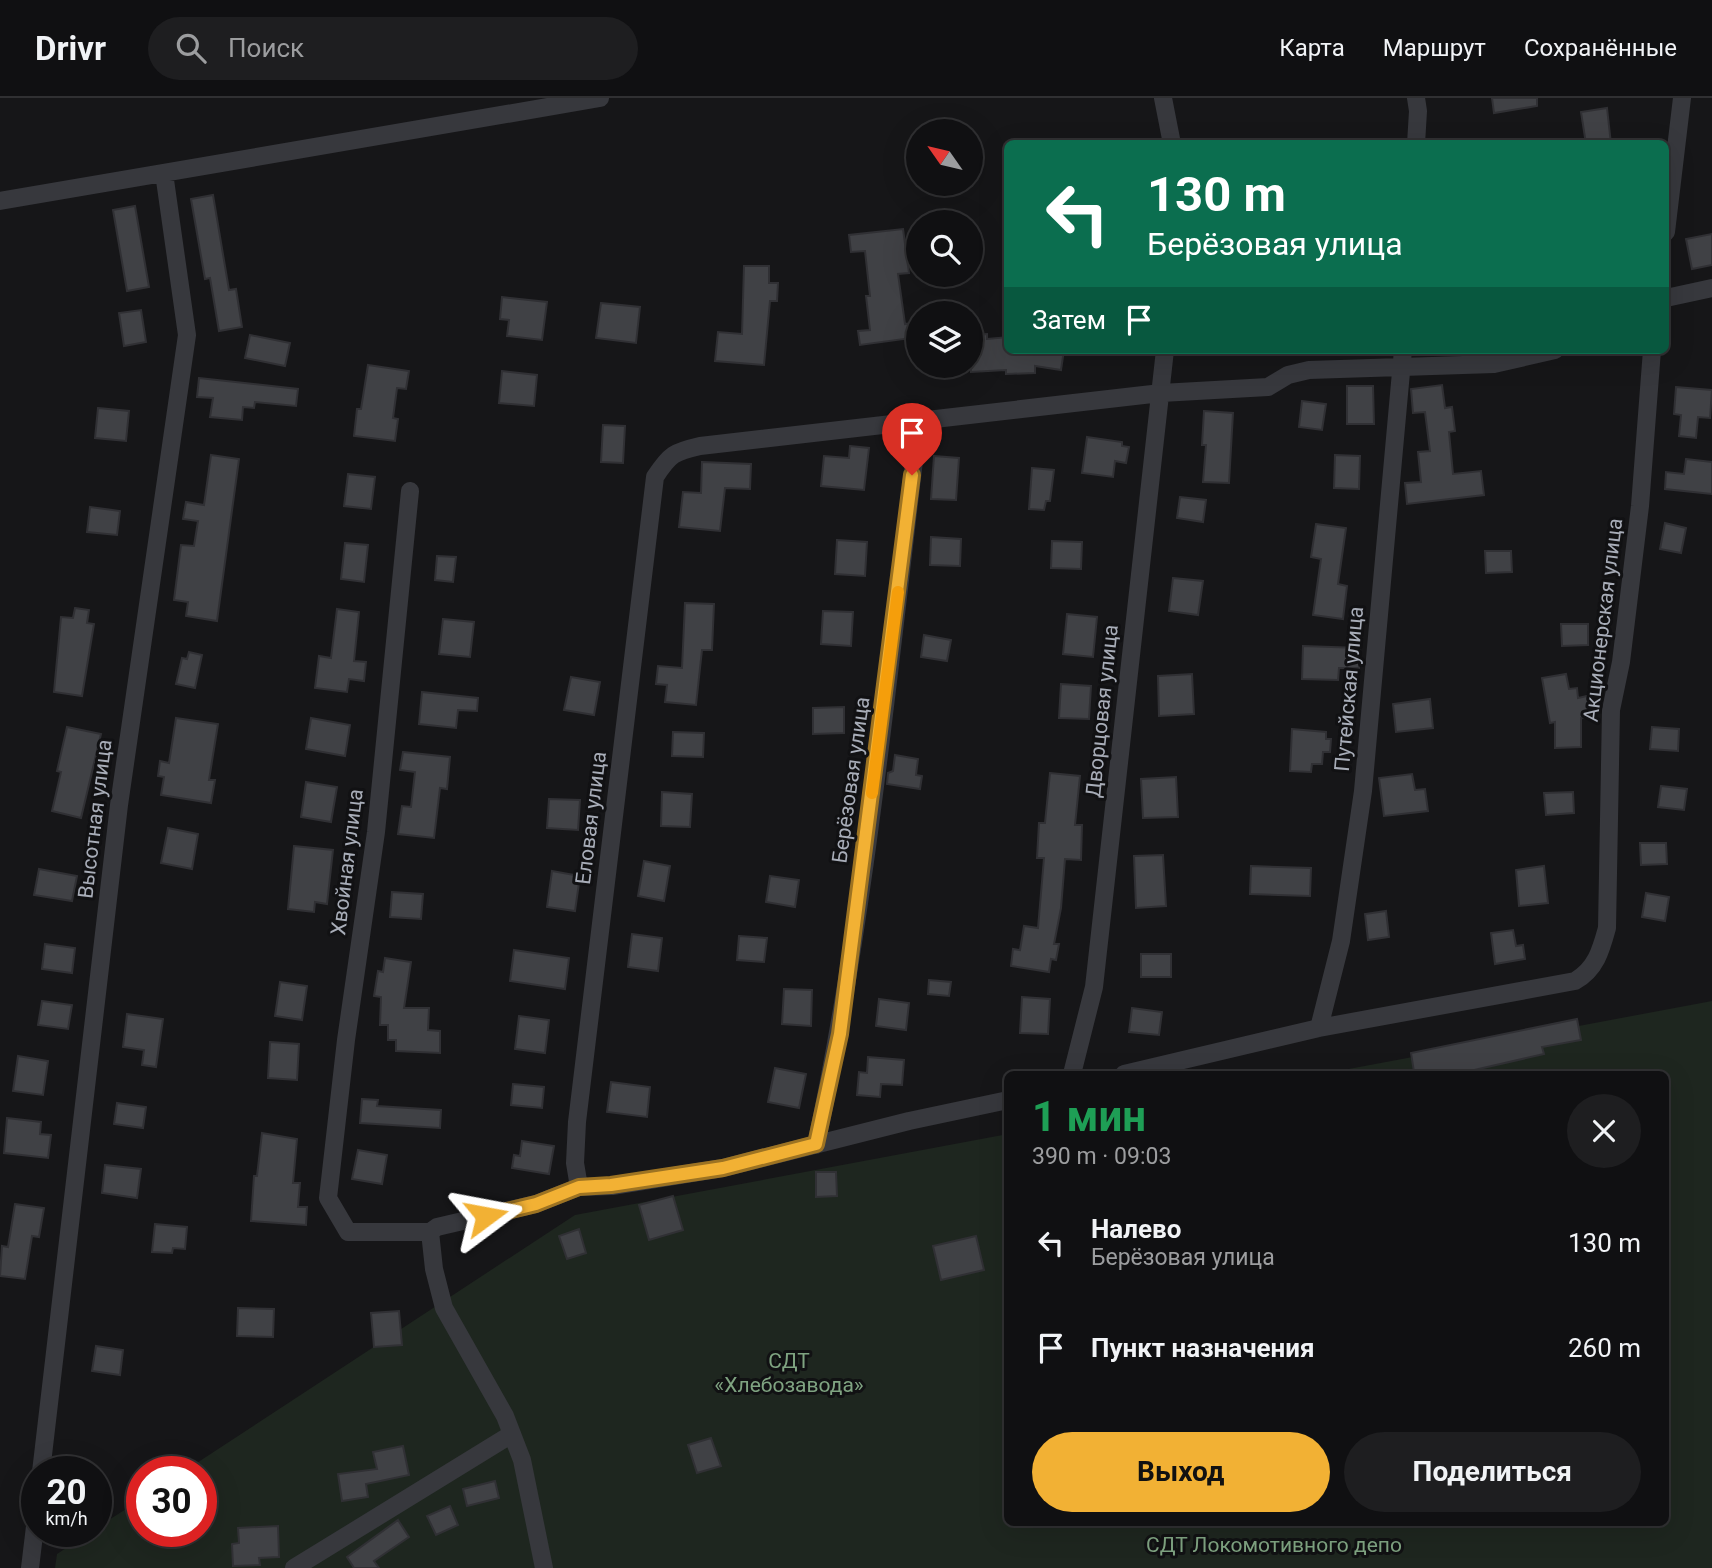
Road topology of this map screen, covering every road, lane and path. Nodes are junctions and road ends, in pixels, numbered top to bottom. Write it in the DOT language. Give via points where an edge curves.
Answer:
graph roads {
  1 [pos="600,98"];
  2 [pos="1163,98"];
  3 [pos="1416,98"];
  4 [pos="1682,98"];
  5 [pos="1171,140"];
  6 [pos="1416,140"];
  7 [pos="164,173"];
  8 [pos="0,201"];
  9 [pos="1669,207"];
  10 [pos="1712,288"];
  11 [pos="1669,297"];
  12 [pos="1166,354"];
  13 [pos="1403,354"];
  14 [pos="1539,354"];
  15 [pos="1652,354"];
  16 [pos="1401,369"];
  17 [pos="1161,393"];
  18 [pos="919,420"];
  19 [pos="410,491"];
  20 [pos="1319,1028"];
  21 [pos="1073,1071"];
  22 [pos="1137,1071"];
  23 [pos="1004,1101"];
  24 [pos="816,1144"];
  25 [pos="579,1187"];
  26 [pos="430,1232"];
  27 [pos="512,1434"];
  28 [pos="43,1456"];
  29 [pos="33,1547"];
  30 [pos="30,1568"];
  31 [pos="294,1568"];
  32 [pos="544,1568"];
  1 -- 7 [label="street"];
  2 -- 5 [label="street"];
  3 -- 6 [label="street"];
  4 -- 9 [label="street"];
  7 -- 8 [label="street"];
  7 -- 28 [label="street, Высотная улица" via="187,335 119,805"];
  10 -- 11 [label="street"];
  12 -- 17 [label="street, Дворцовая улица"];
  13 -- 16 [label="street, Путейская улица"];
  14 -- 16 [label="street" via="1494,365"];
  15 -- 20 [label="street, Акционерская улица" via="1640,506 1611,710 1607,928 1600,955 1586,975 1561,983"];
  16 -- 17 [label="street" via="1309,370 1268,387"];
  16 -- 20 [label="street, Путейская улица" via="1363,791 1340,941"];
  17 -- 18 [label="street"];
  17 -- 21 [label="street, Дворцовая улица" via="1094,987"];
  18 -- 24 [label="street, Берёзовая улица" via="840,1034"];
  18 -- 25 [label="street, Еловая улица" via="700,446 677,451 655,477 577,1122"];
  19 -- 26 [label="street, Хвойная улица" via="376,832 328,1198 348,1232"];
  20 -- 22 [label="street"];
  23 -- 24 [label="street"];
  24 -- 25 [label="street" via="723,1168"];
  25 -- 26 [label="street" via="536,1204"];
  26 -- 27 [label="street" via="444,1308"];
  27 -- 31 [label="street"];
  27 -- 32 [label="street" via="522,1460"];
  29 -- 30 [label="street"];
}
